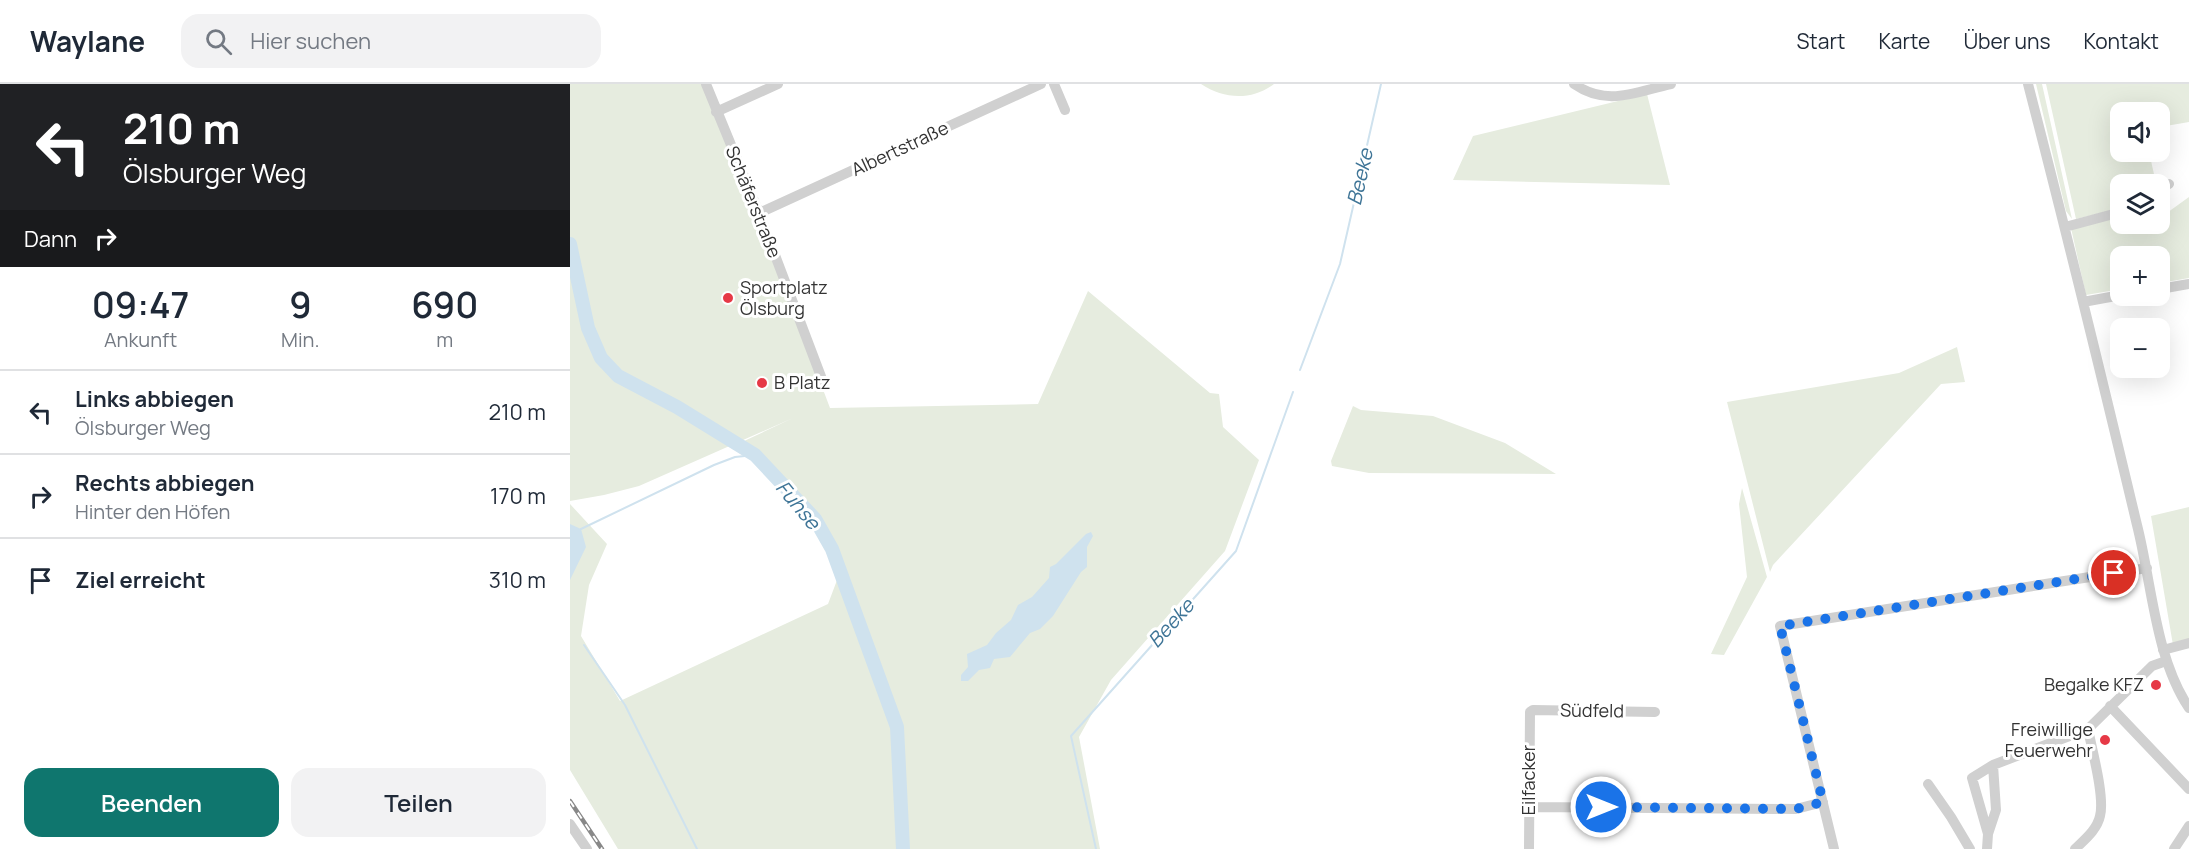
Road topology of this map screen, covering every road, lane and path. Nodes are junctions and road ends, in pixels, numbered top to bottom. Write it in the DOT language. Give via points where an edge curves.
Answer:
graph roads {
  1 [pos="706,84"];
  2 [pos="777,84"];
  3 [pos="1041,84"];
  4 [pos="1054,84"];
  5 [pos="1574,84"];
  6 [pos="1671,84"];
  7 [pos="2028,84"];
  8 [pos="1065,110"];
  9 [pos="716,112"];
  10 [pos="759,213"];
  11 [pos="2110,215"];
  12 [pos="2065,227"];
  13 [pos="2189,284"];
  14 [pos="2170,287"];
  15 [pos="2110,297"];
  16 [pos="2083,302"];
  17 [pos="825,387"];
  18 [pos="2146,568"];
  19 [pos="2189,643"];
  20 [pos="2165,655"];
  21 [pos="2109,706"];
  22 [pos="2189,708"];
  23 [pos="1530,712"];
  24 [pos="1655,712"];
  25 [pos="2088,729"];
  26 [pos="1993,765"];
  27 [pos="1928,784"];
  28 [pos="2189,789"];
  29 [pos="1823,802"];
  30 [pos="1529,807"];
  31 [pos="570,824"];
  32 [pos="2189,826"];
  33 [pos="1988,834"];
  34 [pos="587,849"];
  35 [pos="1529,849"];
  36 [pos="1834,849"];
  37 [pos="1970,849"];
  38 [pos="1987,849"];
  39 [pos="2075,849"];
  40 [pos="2174,849"];
  1 -- 9 [label="street, Schäferstraße"];
  2 -- 9 [label="street"];
  3 -- 10 [label="street, Albertstraße"];
  4 -- 8 [label="street"];
  5 -- 6 [label="street" via="1596,96 1621,96"];
  7 -- 12 [label="street"];
  9 -- 10 [label="street, Schäferstraße"];
  10 -- 17 [label="street, Schäferstraße"];
  11 -- 12 [label="street"];
  12 -- 16 [label="street"];
  13 -- 14 [label="street"];
  15 -- 16 [label="street"];
  16 -- 18 [label="street"];
  18 -- 20 [label="street"];
  18 -- 29 [label="street" via="1780,626"];
  19 -- 20 [label="street"];
  20 -- 21 [label="street"];
  20 -- 22 [label="street" via="2177,690"];
  21 -- 25 [label="street"];
  21 -- 28 [label="street"];
  23 -- 24 [label="street, Südfeld"];
  23 -- 30 [label="street, Eilfacker"];
  25 -- 26 [label="street"];
  25 -- 39 [label="street" via="2101,816"];
  26 -- 33 [label="street" via="1996,810"];
  26 -- 33 [label="street" via="1972,778"];
  27 -- 37 [label="street"];
  29 -- 30 [label="street" via="1796,809"];
  29 -- 36 [label="street"];
  30 -- 35 [label="street, Eilfacker"];
  31 -- 34 [label="street"];
  32 -- 40 [label="street"];
  33 -- 38 [label="street"];
}
